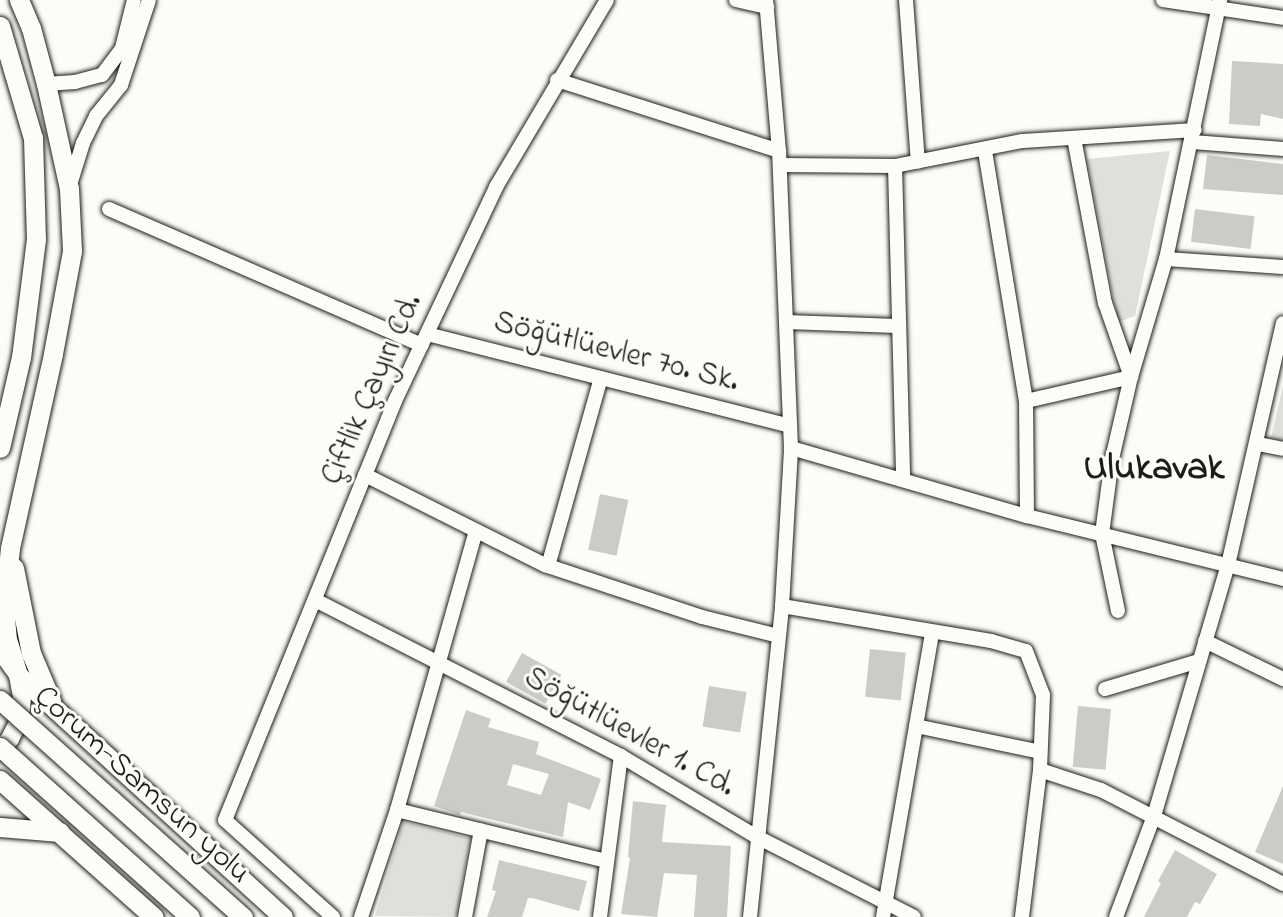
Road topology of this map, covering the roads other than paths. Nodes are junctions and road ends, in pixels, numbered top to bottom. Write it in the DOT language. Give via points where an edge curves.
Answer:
graph roads {
  1 [pos="19,0"];
  2 [pos="134,0"];
  3 [pos="149,0"];
  4 [pos="607,0"];
  5 [pos="736,0"];
  6 [pos="906,0"];
  7 [pos="1163,0"];
  8 [pos="766,4"];
  9 [pos="1219,5"];
  10 [pos="1283,18"];
  11 [pos="0,26"];
  12 [pos="557,80"];
  13 [pos="46,84"];
  14 [pos="1194,136"];
  15 [pos="1074,138"];
  16 [pos="1283,149"];
  17 [pos="985,151"];
  18 [pos="780,158"];
  19 [pos="918,162"];
  20 [pos="895,166"];
  21 [pos="69,190"];
  22 [pos="109,209"];
  23 [pos="1166,259"];
  24 [pos="1283,267"];
  25 [pos="787,322"];
  26 [pos="1283,323"];
  27 [pos="897,326"];
  28 [pos="425,339"];
  29 [pos="1131,377"];
  30 [pos="601,378"];
  31 [pos="1026,401"];
  32 [pos="790,426"];
  33 [pos="1258,444"];
  34 [pos="791,447"];
  35 [pos="0,448"];
  36 [pos="1283,449"];
  37 [pos="365,475"];
  38 [pos="903,480"];
  39 [pos="1027,516"];
  40 [pos="476,531"];
  41 [pos="1102,534"];
  42 [pos="10,548"];
  43 [pos="1228,565"];
  44 [pos="548,566"];
  45 [pos="1283,579"];
  46 [pos="315,600"];
  47 [pos="782,606"];
  48 [pos="1118,611"];
  49 [pos="932,632"];
  50 [pos="779,636"];
  51 [pos="1205,641"];
  52 [pos="0,650"];
  53 [pos="1199,661"];
  54 [pos="440,663"];
  55 [pos="18,675"];
  56 [pos="1283,679"];
  57 [pos="1105,689"];
  58 [pos="0,700"];
  59 [pos="54,708"];
  60 [pos="916,726"];
  61 [pos="0,748"];
  62 [pos="1040,752"];
  63 [pos="621,756"];
  64 [pos="1040,770"];
  65 [pos="0,780"];
  66 [pos="397,810"];
  67 [pos="1154,816"];
  68 [pos="0,827"];
  69 [pos="481,830"];
  70 [pos="61,832"];
  71 [pos="757,837"];
  72 [pos="607,861"];
  73 [pos="1283,884"];
  74 [pos="883,910"];
  75 [pos="154,917"];
  76 [pos="190,917"];
  77 [pos="243,917"];
  78 [pos="283,917"];
  79 [pos="333,917"];
  80 [pos="361,917"];
  81 [pos="465,917"];
  82 [pos="600,917"];
  83 [pos="750,917"];
  84 [pos="914,917"];
  85 [pos="1022,917"];
  86 [pos="1116,917"];
  1 -- 13 [label="highway"];
  2 -- 13 [label="street" via="122,48 102,75"];
  3 -- 21 [label="street" via="121,85 96,116"];
  4 -- 12 [label="street, Çiftlik Çayırı Cd."];
  5 -- 8 [label="street"];
  6 -- 19 [label="street"];
  7 -- 9 [label="street"];
  8 -- 18 [label="street"];
  9 -- 10 [label="street"];
  9 -- 14 [label="street"];
  11 -- 35 [label="highway" via="33,138 36,239 21,357"];
  12 -- 18 [label="street"];
  12 -- 28 [label="street, Çiftlik Çayırı Cd." via="496,187"];
  13 -- 21 [label="highway"];
  14 -- 15 [label="street"];
  14 -- 16 [label="street"];
  14 -- 23 [label="street"];
  15 -- 17 [label="street" via="1023,141"];
  15 -- 29 [label="street" via="1105,303"];
  17 -- 19 [label="street"];
  17 -- 31 [label="street"];
  18 -- 20 [label="street"];
  18 -- 25 [label="street"];
  19 -- 20 [label="street"];
  20 -- 27 [label="street"];
  21 -- 42 [label="highway" via="72,251"];
  22 -- 28 [label="street, Söğütlüevler 70. Sk."];
  23 -- 24 [label="street"];
  23 -- 29 [label="street"];
  25 -- 27 [label="street"];
  25 -- 32 [label="street"];
  26 -- 33 [label="street"];
  27 -- 38 [label="street"];
  28 -- 30 [label="street, Söğütlüevler 70. Sk."];
  28 -- 37 [label="street, Çiftlik Çayırı Cd."];
  29 -- 31 [label="street"];
  29 -- 41 [label="street" via="1112,459"];
  30 -- 32 [label="street, Söğütlüevler 70. Sk."];
  30 -- 44 [label="street"];
  31 -- 39 [label="street"];
  32 -- 34 [label="street"];
  33 -- 36 [label="street"];
  33 -- 43 [label="street"];
  34 -- 38 [label="street"];
  34 -- 47 [label="street"];
  37 -- 40 [label="street"];
  37 -- 46 [label="street, Çiftlik Çayırı Cd."];
  38 -- 39 [label="street"];
  39 -- 41 [label="street"];
  40 -- 44 [label="street"];
  40 -- 54 [label="street"];
  41 -- 43 [label="street"];
  41 -- 48 [label="street"];
  42 -- 55 [label="highway" via="6,639"];
  42 -- 59 [label="highway" via="31,653"];
  43 -- 45 [label="street"];
  43 -- 51 [label="street"];
  44 -- 50 [label="street" via="702,617"];
  46 -- 54 [label="street, Söğütlüevler 1. Cd."];
  46 -- 79 [label="street, Çiftlik Çayırı Cd." via="225,820"];
  47 -- 49 [label="street"];
  47 -- 50 [label="street"];
  49 -- 60 [label="street"];
  49 -- 62 [label="street" via="1026,651 1043,695"];
  50 -- 71 [label="street"];
  51 -- 53 [label="street"];
  51 -- 56 [label="street"];
  52 -- 55 [label="main road"];
  53 -- 57 [label="street"];
  53 -- 67 [label="street"];
  54 -- 63 [label="street, Söğütlüevler 1. Cd."];
  54 -- 66 [label="street"];
  55 -- 59 [label="highway"];
  55 -- 61 [label="main road" via="20,719"];
  58 -- 77 [label="highway, Çorum-Samsun yolu, bridge"];
  59 -- 78 [label="highway"];
  60 -- 62 [label="street"];
  60 -- 74 [label="street"];
  61 -- 76 [label="highway, Çorum-Samsun yolu, bridge"];
  62 -- 64 [label="street"];
  63 -- 71 [label="street, Söğütlüevler 1. Cd."];
  63 -- 72 [label="street"];
  64 -- 67 [label="street" via="1101,790"];
  64 -- 85 [label="street"];
  65 -- 70 [label="highway"];
  66 -- 69 [label="street"];
  66 -- 80 [label="street"];
  67 -- 73 [label="street"];
  67 -- 86 [label="street"];
  68 -- 70 [label="highway"];
  69 -- 72 [label="street"];
  69 -- 81 [label="street"];
  70 -- 75 [label="highway"];
  71 -- 74 [label="street, Söğütlüevler 1. Cd."];
  71 -- 83 [label="street"];
  72 -- 82 [label="street"];
  74 -- 84 [label="street, Söğütlüevler 1. Cd."];
}
